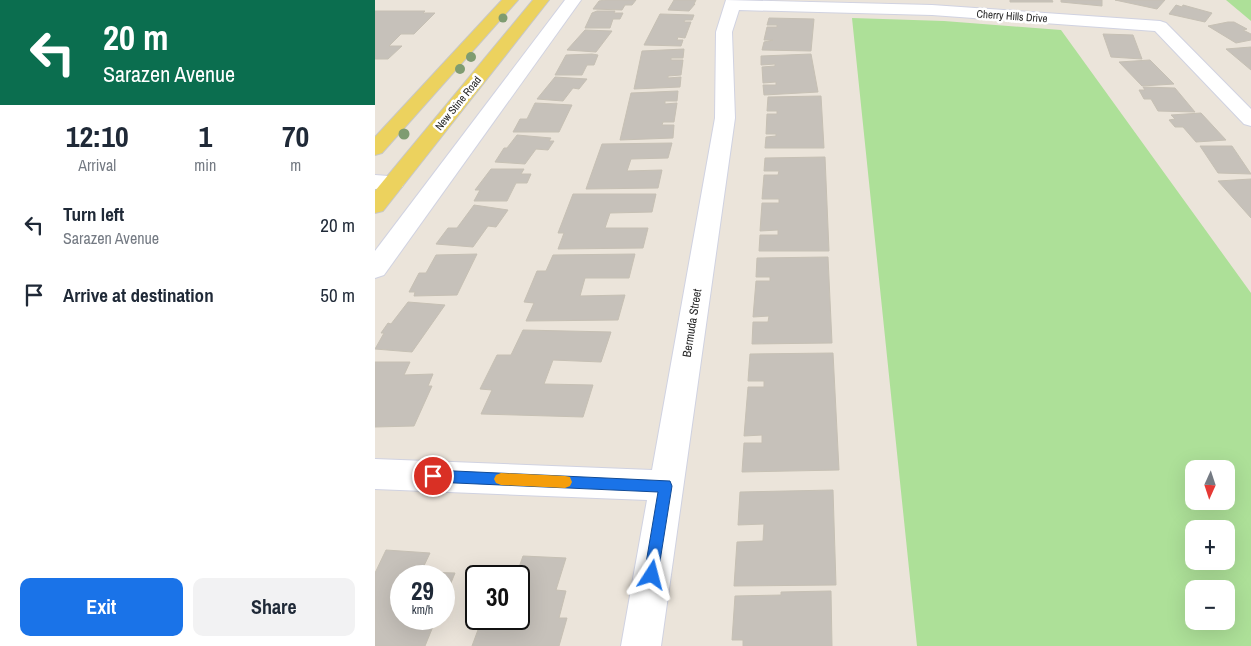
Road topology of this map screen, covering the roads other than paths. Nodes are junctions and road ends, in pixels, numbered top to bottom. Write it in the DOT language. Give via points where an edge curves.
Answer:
graph roads {
  1 [pos="509,0"];
  2 [pos="541,0"];
  3 [pos="573,0"];
  4 [pos="733,2"];
  5 [pos="1251,120"];
  6 [pos="375,149"];
  7 [pos="385,182"];
  8 [pos="375,206"];
  9 [pos="375,268"];
  10 [pos="375,474"];
  11 [pos="665,486"];
  12 [pos="641,646"];
  1 -- 6 [label="main road"];
  2 -- 7 [label="main road, New Stine Road"];
  3 -- 9 [label="street"];
  4 -- 5 [label="street, Cherry Hills Drive" via="932,10 1160,26"];
  4 -- 11 [label="street, Bermuda Street" via="724,32 725,118"];
  7 -- 8 [label="main road, New Stine Road"];
  10 -- 11 [label="street"];
  11 -- 12 [label="street, Bermuda Street"];
}
